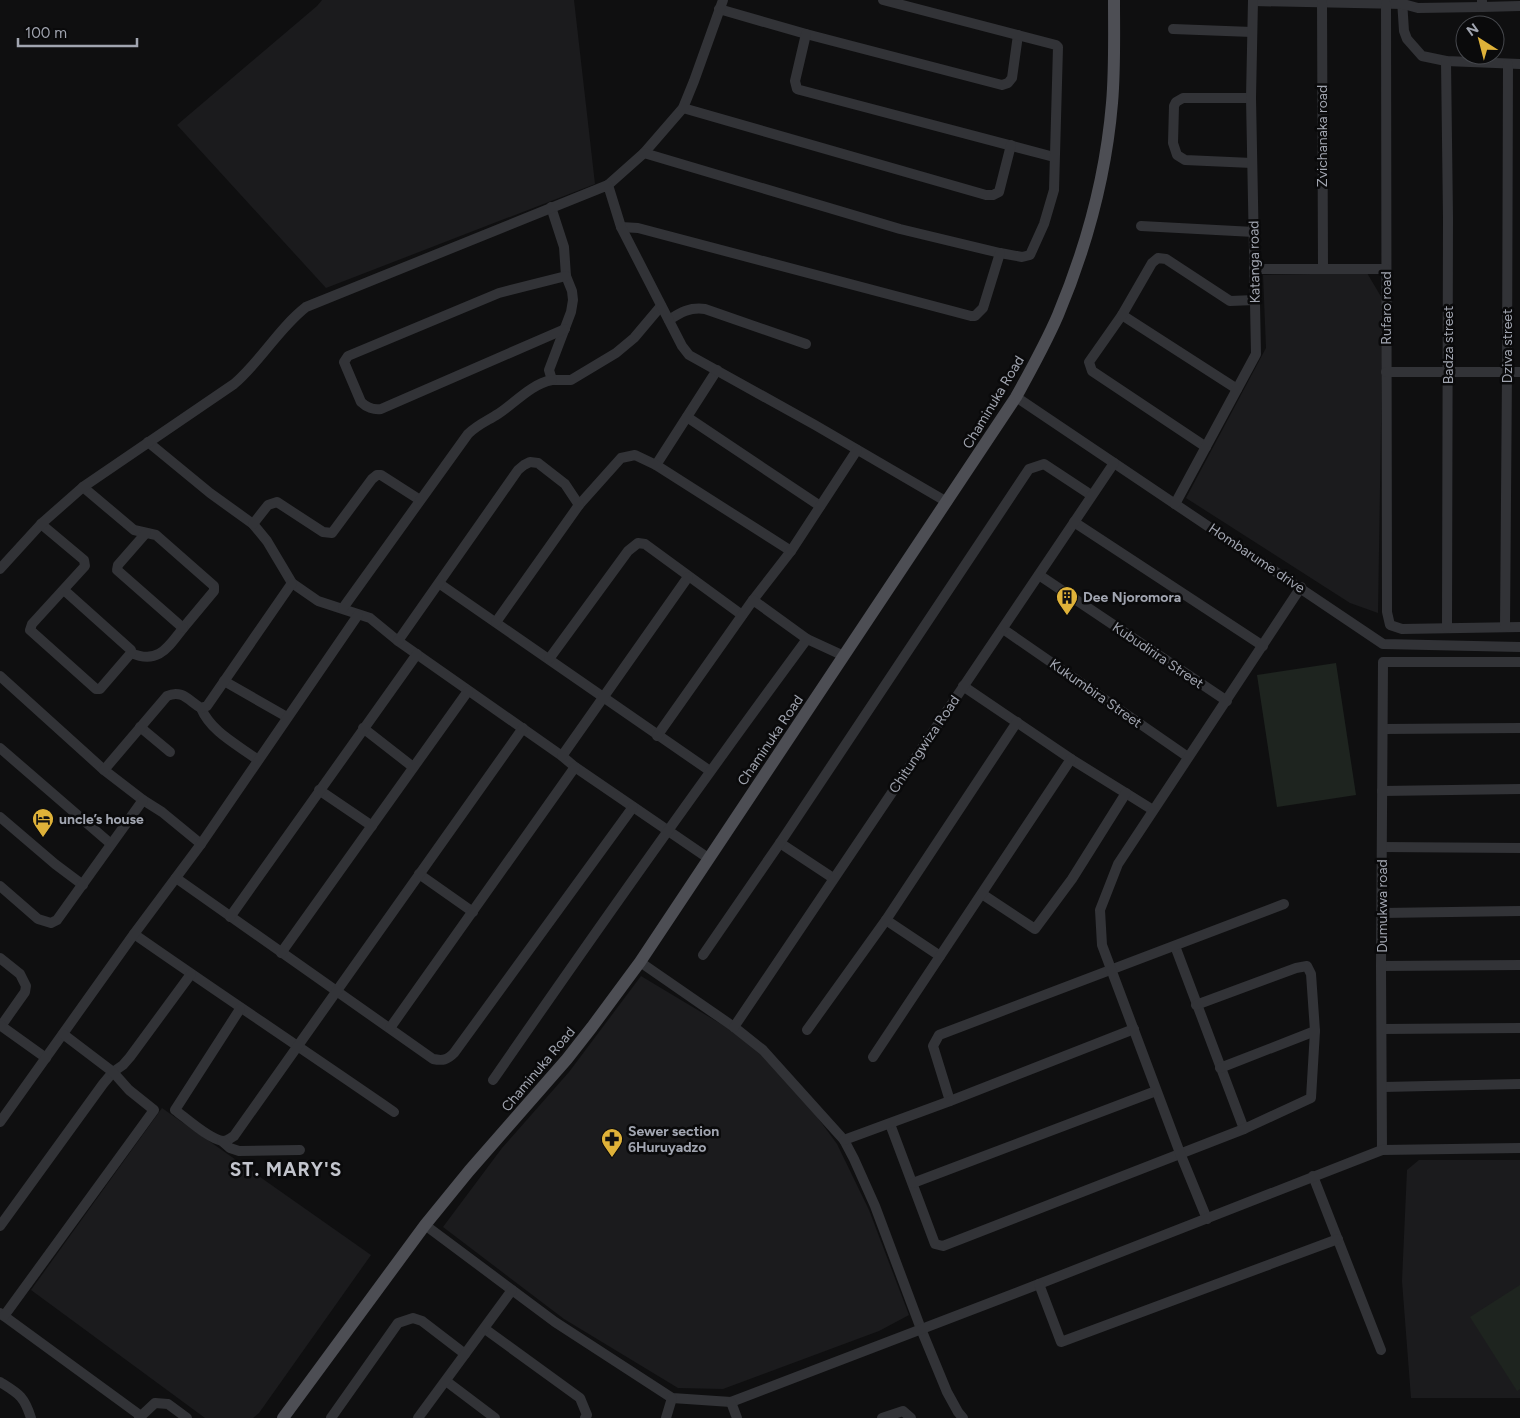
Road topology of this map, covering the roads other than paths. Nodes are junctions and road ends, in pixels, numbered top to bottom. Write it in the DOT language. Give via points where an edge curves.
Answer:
graph roads {
  1 [pos="883,0"];
  2 [pos="1114,0"];
  3 [pos="1253,1"];
  4 [pos="1402,2"];
  5 [pos="1322,3"];
  6 [pos="1482,3"];
  7 [pos="1386,4"];
  8 [pos="721,5"];
  9 [pos="1520,6"];
  10 [pos="1173,29"];
  11 [pos="1252,32"];
  12 [pos="806,34"];
  13 [pos="1018,35"];
  14 [pos="1446,61"];
  15 [pos="1508,64"];
  16 [pos="1520,64"];
  17 [pos="1251,98"];
  18 [pos="683,108"];
  19 [pos="1011,145"];
  20 [pos="644,154"];
  21 [pos="1054,157"];
  22 [pos="1252,163"];
  23 [pos="608,185"];
  24 [pos="551,207"];
  25 [pos="1141,226"];
  26 [pos="621,227"];
  27 [pos="1254,232"];
  28 [pos="1000,253"];
  29 [pos="1323,268"];
  30 [pos="1254,269"];
  31 [pos="1386,269"];
  32 [pos="566,276"];
  33 [pos="1255,300"];
  34 [pos="661,306"];
  35 [pos="1122,315"];
  36 [pos="670,320"];
  37 [pos="565,329"];
  38 [pos="806,344"];
  39 [pos="717,370"];
  40 [pos="1386,372"];
  41 [pos="1448,372"];
  42 [pos="1507,372"];
  43 [pos="1520,372"];
  44 [pos="552,380"];
  45 [pos="1237,389"];
  46 [pos="1016,396"];
  47 [pos="687,417"];
  48 [pos="148,442"];
  49 [pos="1206,447"];
  50 [pos="857,450"];
  51 [pos="1114,463"];
  52 [pos="656,466"];
  53 [pos="83,487"];
  54 [pos="1091,495"];
  55 [pos="420,500"];
  56 [pos="948,502"];
  57 [pos="1175,504"];
  58 [pos="579,505"];
  59 [pos="820,506"];
  60 [pos="1074,522"];
  61 [pos="41,524"];
  62 [pos="253,524"];
  63 [pos="146,534"];
  64 [pos="791,551"];
  65 [pos="0,569"];
  66 [pos="1039,575"];
  67 [pos="688,577"];
  68 [pos="292,583"];
  69 [pos="440,584"];
  70 [pos="1301,587"];
  71 [pos="64,590"];
  72 [pos="753,600"];
  73 [pos="343,608"];
  74 [pos="358,615"];
  75 [pos="742,615"];
  76 [pos="496,622"];
  77 [pos="1505,627"];
  78 [pos="1520,627"];
  79 [pos="183,628"];
  80 [pos="1446,628"];
  81 [pos="1003,629"];
  82 [pos="807,638"];
  83 [pos="398,641"];
  84 [pos="1263,646"];
  85 [pos="1520,646"];
  86 [pos="131,653"];
  87 [pos="417,654"];
  88 [pos="844,656"];
  89 [pos="549,659"];
  90 [pos="1520,662"];
  91 [pos="0,676"];
  92 [pos="224,681"];
  93 [pos="964,686"];
  94 [pos="468,690"];
  95 [pos="602,698"];
  96 [pos="1226,701"];
  97 [pos="201,708"];
  98 [pos="287,717"];
  99 [pos="1017,722"];
  100 [pos="140,727"];
  101 [pos="364,728"];
  102 [pos="523,728"];
  103 [pos="1520,728"];
  104 [pos="1384,729"];
  105 [pos="657,736"];
  106 [pos="0,748"];
  107 [pos="170,752"];
  108 [pos="562,756"];
  109 [pos="1188,757"];
  110 [pos="1071,759"];
  111 [pos="258,760"];
  112 [pos="575,767"];
  113 [pos="413,768"];
  114 [pos="104,770"];
  115 [pos="710,771"];
  116 [pos="1520,789"];
  117 [pos="319,790"];
  118 [pos="1382,791"];
  119 [pos="1126,793"];
  120 [pos="143,800"];
  121 [pos="633,807"];
  122 [pos="1153,810"];
  123 [pos="0,817"];
  124 [pos="372,826"];
  125 [pos="669,831"];
  126 [pos="780,843"];
  127 [pos="112,844"];
  128 [pos="201,844"];
  129 [pos="1382,847"];
  130 [pos="1520,848"];
  131 [pos="708,858"];
  132 [pos="419,874"];
  133 [pos="176,878"];
  134 [pos="833,878"];
  135 [pos="83,885"];
  136 [pos="0,886"];
  137 [pos="982,894"];
  138 [pos="1284,904"];
  139 [pos="473,912"];
  140 [pos="1382,912"];
  141 [pos="1520,912"];
  142 [pos="230,917"];
  143 [pos="886,920"];
  144 [pos="134,934"];
  145 [pos="1175,946"];
  146 [pos="281,953"];
  147 [pos="703,955"];
  148 [pos="940,956"];
  149 [pos="0,958"];
  150 [pos="640,962"];
  151 [pos="1520,965"];
  152 [pos="1381,966"];
  153 [pos="1111,970"];
  154 [pos="191,974"];
  155 [pos="336,992"];
  156 [pos="1196,1005"];
  157 [pos="240,1009"];
  158 [pos="1,1025"];
  159 [pos="734,1027"];
  160 [pos="390,1028"];
  161 [pos="1520,1028"];
  162 [pos="1134,1029"];
  163 [pos="1382,1029"];
  164 [pos="808,1030"];
  165 [pos="1315,1031"];
  166 [pos="63,1034"];
  167 [pos="297,1045"];
  168 [pos="873,1057"];
  169 [pos="46,1058"];
  170 [pos="1220,1068"];
  171 [pos="113,1072"];
  172 [pos="493,1080"];
  173 [pos="1520,1084"];
  174 [pos="1383,1087"];
  175 [pos="1156,1091"];
  176 [pos="950,1101"];
  177 [pos="394,1112"];
  178 [pos="0,1122"];
  179 [pos="890,1124"];
  180 [pos="1244,1128"];
  181 [pos="844,1140"];
  182 [pos="222,1141"];
  183 [pos="1520,1148"];
  184 [pos="300,1150"];
  185 [pos="1382,1150"];
  186 [pos="1180,1153"];
  187 [pos="1313,1176"];
  188 [pos="913,1183"];
  189 [pos="1207,1219"];
  190 [pos="425,1225"];
  191 [pos="0,1226"];
  192 [pos="1338,1239"];
  193 [pos="1039,1284"];
  194 [pos="512,1290"];
  195 [pos="2,1315"];
  196 [pos="485,1329"];
  197 [pos="921,1329"];
  198 [pos="1381,1350"];
  199 [pos="465,1354"];
  200 [pos="0,1382"];
  201 [pos="446,1382"];
  202 [pos="672,1398"];
  203 [pos="731,1402"];
  204 [pos="140,1417"];
  205 [pos="31,1418"];
  206 [pos="188,1418"];
  207 [pos="283,1418"];
  208 [pos="330,1418"];
  209 [pos="418,1418"];
  210 [pos="495,1418"];
  211 [pos="584,1418"];
  212 [pos="666,1418"];
  213 [pos="737,1418"];
  214 [pos="882,1418"];
  215 [pos="911,1418"];
  216 [pos="963,1418"];
  1 -- 13 [label="street"];
  2 -- 46 [label="main road, Chaminuka Road" via="1112,102 1098,194 1058,316"];
  3 -- 5 [label="street"];
  3 -- 11 [label="street, Katanga road"];
  4 -- 6 [label="street" via="1418,8"];
  4 -- 7 [label="street"];
  4 -- 14 [label="street" via="1404,31 1408,39 1422,56"];
  5 -- 7 [label="street"];
  5 -- 29 [label="street, Zvichanaka road"];
  6 -- 9 [label="street"];
  7 -- 31 [label="street, Rufaro road"];
  8 -- 12 [label="street"];
  8 -- 18 [label="street"];
  10 -- 11 [label="street"];
  11 -- 17 [label="street, Katanga road"];
  12 -- 13 [label="street" via="1002,85 1012,78"];
  12 -- 19 [label="street" via="795,81 797,89"];
  13 -- 21 [label="street" via="1056,45 1060,51"];
  14 -- 15 [label="street"];
  14 -- 41 [label="street, Badza street"];
  15 -- 16 [label="street"];
  15 -- 42 [label="street, Dziva street"];
  17 -- 22 [label="street, Katanga road"];
  17 -- 22 [label="street" via="1179,100 1174,106 1173,144 1177,155 1186,160"];
  18 -- 19 [label="street" via="986,195 999,192"];
  18 -- 20 [label="street"];
  19 -- 21 [label="street"];
  20 -- 23 [label="street"];
  20 -- 28 [label="street" via="900,229"];
  21 -- 28 [label="street" via="1051,204 1030,255 1022,257"];
  22 -- 27 [label="street, Katanga road"];
  23 -- 24 [label="street"];
  23 -- 26 [label="street"];
  24 -- 32 [label="street" via="564,247"];
  24 -- 48 [label="street" via="306,307 274,338 239,380"];
  25 -- 27 [label="street"];
  26 -- 28 [label="street" via="638,228 971,316 983,308"];
  26 -- 34 [label="street"];
  27 -- 30 [label="street, Katanga road"];
  29 -- 30 [label="street"];
  29 -- 31 [label="street"];
  30 -- 33 [label="street, Katanga road"];
  31 -- 40 [label="street, Rufaro road"];
  32 -- 37 [label="street" via="573,300"];
  32 -- 37 [label="street" via="499,293 348,356 344,362 361,402 382,409"];
  33 -- 35 [label="street" via="1230,301 1166,259 1158,258"];
  33 -- 45 [label="street, Katanga road" via="1256,354"];
  34 -- 36 [label="street"];
  34 -- 44 [label="street" via="634,338 616,353 571,380"];
  35 -- 45 [label="street"];
  35 -- 49 [label="street" via="1089,362 1089,367"];
  36 -- 38 [label="street" via="689,309 705,309"];
  36 -- 39 [label="street" via="689,356"];
  37 -- 44 [label="street" via="554,353 550,370"];
  39 -- 47 [label="street"];
  39 -- 50 [label="street"];
  40 -- 41 [label="street"];
  40 -- 80 [label="street, Rufaro road" via="1390,625 1402,629"];
  41 -- 42 [label="street"];
  41 -- 80 [label="street, Badza street"];
  42 -- 43 [label="street"];
  42 -- 77 [label="street, Dziva street"];
  44 -- 55 [label="street" via="538,384 496,416 475,426"];
  45 -- 49 [label="street, Katanga road"];
  46 -- 51 [label="street, Hombarume drive"];
  46 -- 56 [label="main road, Chaminuka Road"];
  47 -- 52 [label="street"];
  47 -- 59 [label="street"];
  48 -- 53 [label="street"];
  48 -- 62 [label="street"];
  49 -- 57 [label="street, Katanga road"];
  50 -- 56 [label="street"];
  50 -- 59 [label="street"];
  51 -- 54 [label="street, Chitungwiza Road"];
  51 -- 57 [label="street, Hombarume drive"];
  52 -- 58 [label="street" via="635,455 621,458"];
  52 -- 64 [label="street"];
  53 -- 61 [label="street"];
  53 -- 63 [label="street" via="134,530"];
  54 -- 60 [label="street, Chitungwiza Road"];
  54 -- 126 [label="street" via="1044,464 1029,469"];
  55 -- 62 [label="street" via="382,475 377,475 332,533 326,534 277,502 268,505"];
  55 -- 73 [label="street"];
  56 -- 88 [label="main road, Chaminuka Road"];
  57 -- 70 [label="street, Hombarume drive"];
  58 -- 69 [label="street" via="565,484 538,463 524,465"];
  58 -- 76 [label="street"];
  59 -- 64 [label="street"];
  60 -- 66 [label="street, Chitungwiza Road"];
  60 -- 84 [label="street"];
  61 -- 65 [label="street"];
  61 -- 71 [label="street" via="84,560 85,566"];
  62 -- 68 [label="street"];
  63 -- 79 [label="street" via="117,570"];
  63 -- 79 [label="street" via="156,535 214,586 214,591"];
  64 -- 72 [label="street"];
  66 -- 81 [label="street, Chitungwiza Road"];
  66 -- 96 [label="street, Kubudirira Street"];
  67 -- 75 [label="street"];
  67 -- 89 [label="street" via="644,544 638,543 628,551"];
  67 -- 95 [label="street"];
  68 -- 73 [label="street" via="318,601"];
  68 -- 92 [label="street"];
  69 -- 76 [label="street"];
  69 -- 83 [label="street"];
  70 -- 84 [label="street"];
  70 -- 85 [label="street, Hombarume drive" via="1383,644"];
  71 -- 86 [label="street" via="130,648"];
  71 -- 86 [label="street" via="32,624 32,632 96,689 102,688"];
  72 -- 75 [label="street"];
  72 -- 82 [label="street"];
  73 -- 74 [label="street"];
  74 -- 83 [label="street" via="370,618"];
  74 -- 98 [label="street"];
  75 -- 105 [label="street"];
  76 -- 89 [label="street"];
  77 -- 78 [label="street"];
  77 -- 80 [label="street"];
  79 -- 86 [label="street" via="159,655 149,658"];
  81 -- 93 [label="street, Chitungwiza Road"];
  81 -- 109 [label="street, Kukumbira Street"];
  82 -- 88 [label="street"];
  82 -- 115 [label="street"];
  83 -- 87 [label="street"];
  84 -- 96 [label="street"];
  87 -- 94 [label="street"];
  87 -- 101 [label="street"];
  88 -- 131 [label="main road, Chaminuka Road"];
  89 -- 95 [label="street"];
  90 -- 104 [label="street, Dumukwa road" via="1383,662"];
  91 -- 114 [label="street"];
  92 -- 97 [label="street" via="207,706"];
  92 -- 98 [label="street"];
  93 -- 99 [label="street"];
  93 -- 134 [label="street, Chitungwiza Road"];
  94 -- 102 [label="street"];
  94 -- 113 [label="street"];
  95 -- 105 [label="street"];
  95 -- 108 [label="street"];
  96 -- 109 [label="street"];
  97 -- 100 [label="street" via="174,693 167,696"];
  97 -- 111 [label="street" via="218,731"];
  98 -- 111 [label="street"];
  99 -- 110 [label="street"];
  99 -- 143 [label="street"];
  100 -- 107 [label="street"];
  100 -- 114 [label="street"];
  101 -- 113 [label="street"];
  101 -- 117 [label="street"];
  102 -- 108 [label="street"];
  102 -- 132 [label="street"];
  103 -- 104 [label="street"];
  104 -- 118 [label="street, Dumukwa road"];
  105 -- 115 [label="street"];
  106 -- 127 [label="street"];
  108 -- 112 [label="street"];
  109 -- 122 [label="street"];
  110 -- 119 [label="street"];
  110 -- 137 [label="street"];
  111 -- 128 [label="street"];
  112 -- 121 [label="street"];
  112 -- 139 [label="street"];
  113 -- 124 [label="street"];
  114 -- 120 [label="street"];
  115 -- 125 [label="street"];
  116 -- 118 [label="street"];
  117 -- 124 [label="street"];
  117 -- 142 [label="street"];
  118 -- 129 [label="street, Dumukwa road"];
  119 -- 122 [label="street"];
  119 -- 137 [label="street" via="1072,879 1035,929"];
  120 -- 127 [label="street"];
  120 -- 128 [label="street"];
  121 -- 125 [label="street"];
  121 -- 160 [label="street" via="448,1059 433,1059"];
  122 -- 153 [label="street" via="1118,864 1100,910 1102,945"];
  123 -- 135 [label="street"];
  124 -- 146 [label="street"];
  125 -- 131 [label="street"];
  125 -- 172 [label="street"];
  126 -- 134 [label="street"];
  126 -- 147 [label="street"];
  127 -- 135 [label="street"];
  128 -- 133 [label="street"];
  129 -- 130 [label="street"];
  129 -- 140 [label="street, Dumukwa road"];
  131 -- 150 [label="main road, Chaminuka Road"];
  132 -- 139 [label="street"];
  132 -- 155 [label="street"];
  133 -- 142 [label="street"];
  133 -- 144 [label="street"];
  134 -- 159 [label="street, Chitungwiza Road"];
  135 -- 136 [label="street" via="62,915 51,923 38,919"];
  137 -- 148 [label="street"];
  138 -- 145 [label="street"];
  139 -- 160 [label="street"];
  140 -- 141 [label="street"];
  140 -- 152 [label="street, Dumukwa road"];
  142 -- 146 [label="street"];
  143 -- 148 [label="street"];
  143 -- 164 [label="street"];
  144 -- 154 [label="street"];
  144 -- 166 [label="street"];
  145 -- 153 [label="street"];
  145 -- 156 [label="street"];
  146 -- 155 [label="street"];
  148 -- 168 [label="street"];
  149 -- 158 [label="street" via="20,974 26,986"];
  150 -- 159 [label="street"];
  150 -- 190 [label="main road, Chaminuka Road" via="567,1059"];
  151 -- 152 [label="street"];
  152 -- 163 [label="street, Dumukwa road"];
  153 -- 162 [label="street"];
  153 -- 176 [label="street" via="939,1035 933,1046"];
  154 -- 157 [label="street"];
  154 -- 171 [label="street" via="130,1057"];
  155 -- 160 [label="street"];
  155 -- 167 [label="street"];
  156 -- 165 [label="street" via="1307,966 1311,974"];
  156 -- 170 [label="street"];
  157 -- 167 [label="street"];
  157 -- 182 [label="street" via="175,1110"];
  158 -- 169 [label="street"];
  159 -- 181 [label="street" via="763,1050"];
  161 -- 163 [label="street"];
  162 -- 175 [label="street"];
  162 -- 176 [label="street"];
  163 -- 174 [label="street, Dumukwa road"];
  165 -- 170 [label="street"];
  165 -- 180 [label="street" via="1311,1098"];
  166 -- 169 [label="street"];
  166 -- 171 [label="street"];
  167 -- 177 [label="street"];
  167 -- 182 [label="street" via="234,1136"];
  169 -- 178 [label="street"];
  170 -- 180 [label="street"];
  171 -- 191 [label="street"];
  171 -- 195 [label="street" via="154,1110"];
  173 -- 174 [label="street"];
  174 -- 185 [label="street, Dumukwa road"];
  175 -- 186 [label="street"];
  175 -- 188 [label="street"];
  176 -- 179 [label="street"];
  179 -- 181 [label="street"];
  179 -- 188 [label="street"];
  180 -- 186 [label="street"];
  181 -- 197 [label="street" via="875,1206"];
  182 -- 184 [label="street" via="239,1151"];
  183 -- 185 [label="street"];
  185 -- 187 [label="street"];
  186 -- 188 [label="street" via="943,1246 935,1244"];
  186 -- 189 [label="street"];
  187 -- 189 [label="street"];
  187 -- 192 [label="street"];
  189 -- 193 [label="street"];
  190 -- 194 [label="street"];
  190 -- 207 [label="main road, Chaminuka Road"];
  192 -- 193 [label="street" via="1061,1342"];
  192 -- 198 [label="street"];
  193 -- 197 [label="street"];
  194 -- 196 [label="street"];
  194 -- 202 [label="street"];
  195 -- 204 [label="street"];
  196 -- 199 [label="street"];
  196 -- 211 [label="street" via="580,1398 587,1415"];
  197 -- 203 [label="street"];
  197 -- 216 [label="street" via="951,1401"];
  199 -- 201 [label="street"];
  199 -- 208 [label="street" via="422,1321 413,1318 398,1323"];
  200 -- 205 [label="street" via="26,1402"];
  201 -- 209 [label="street"];
  201 -- 210 [label="street"];
  202 -- 203 [label="street"];
  202 -- 212 [label="street"];
  203 -- 213 [label="street"];
  204 -- 206 [label="street" via="155,1403 168,1404"];
  214 -- 215 [label="street" via="903,1411"];
}
